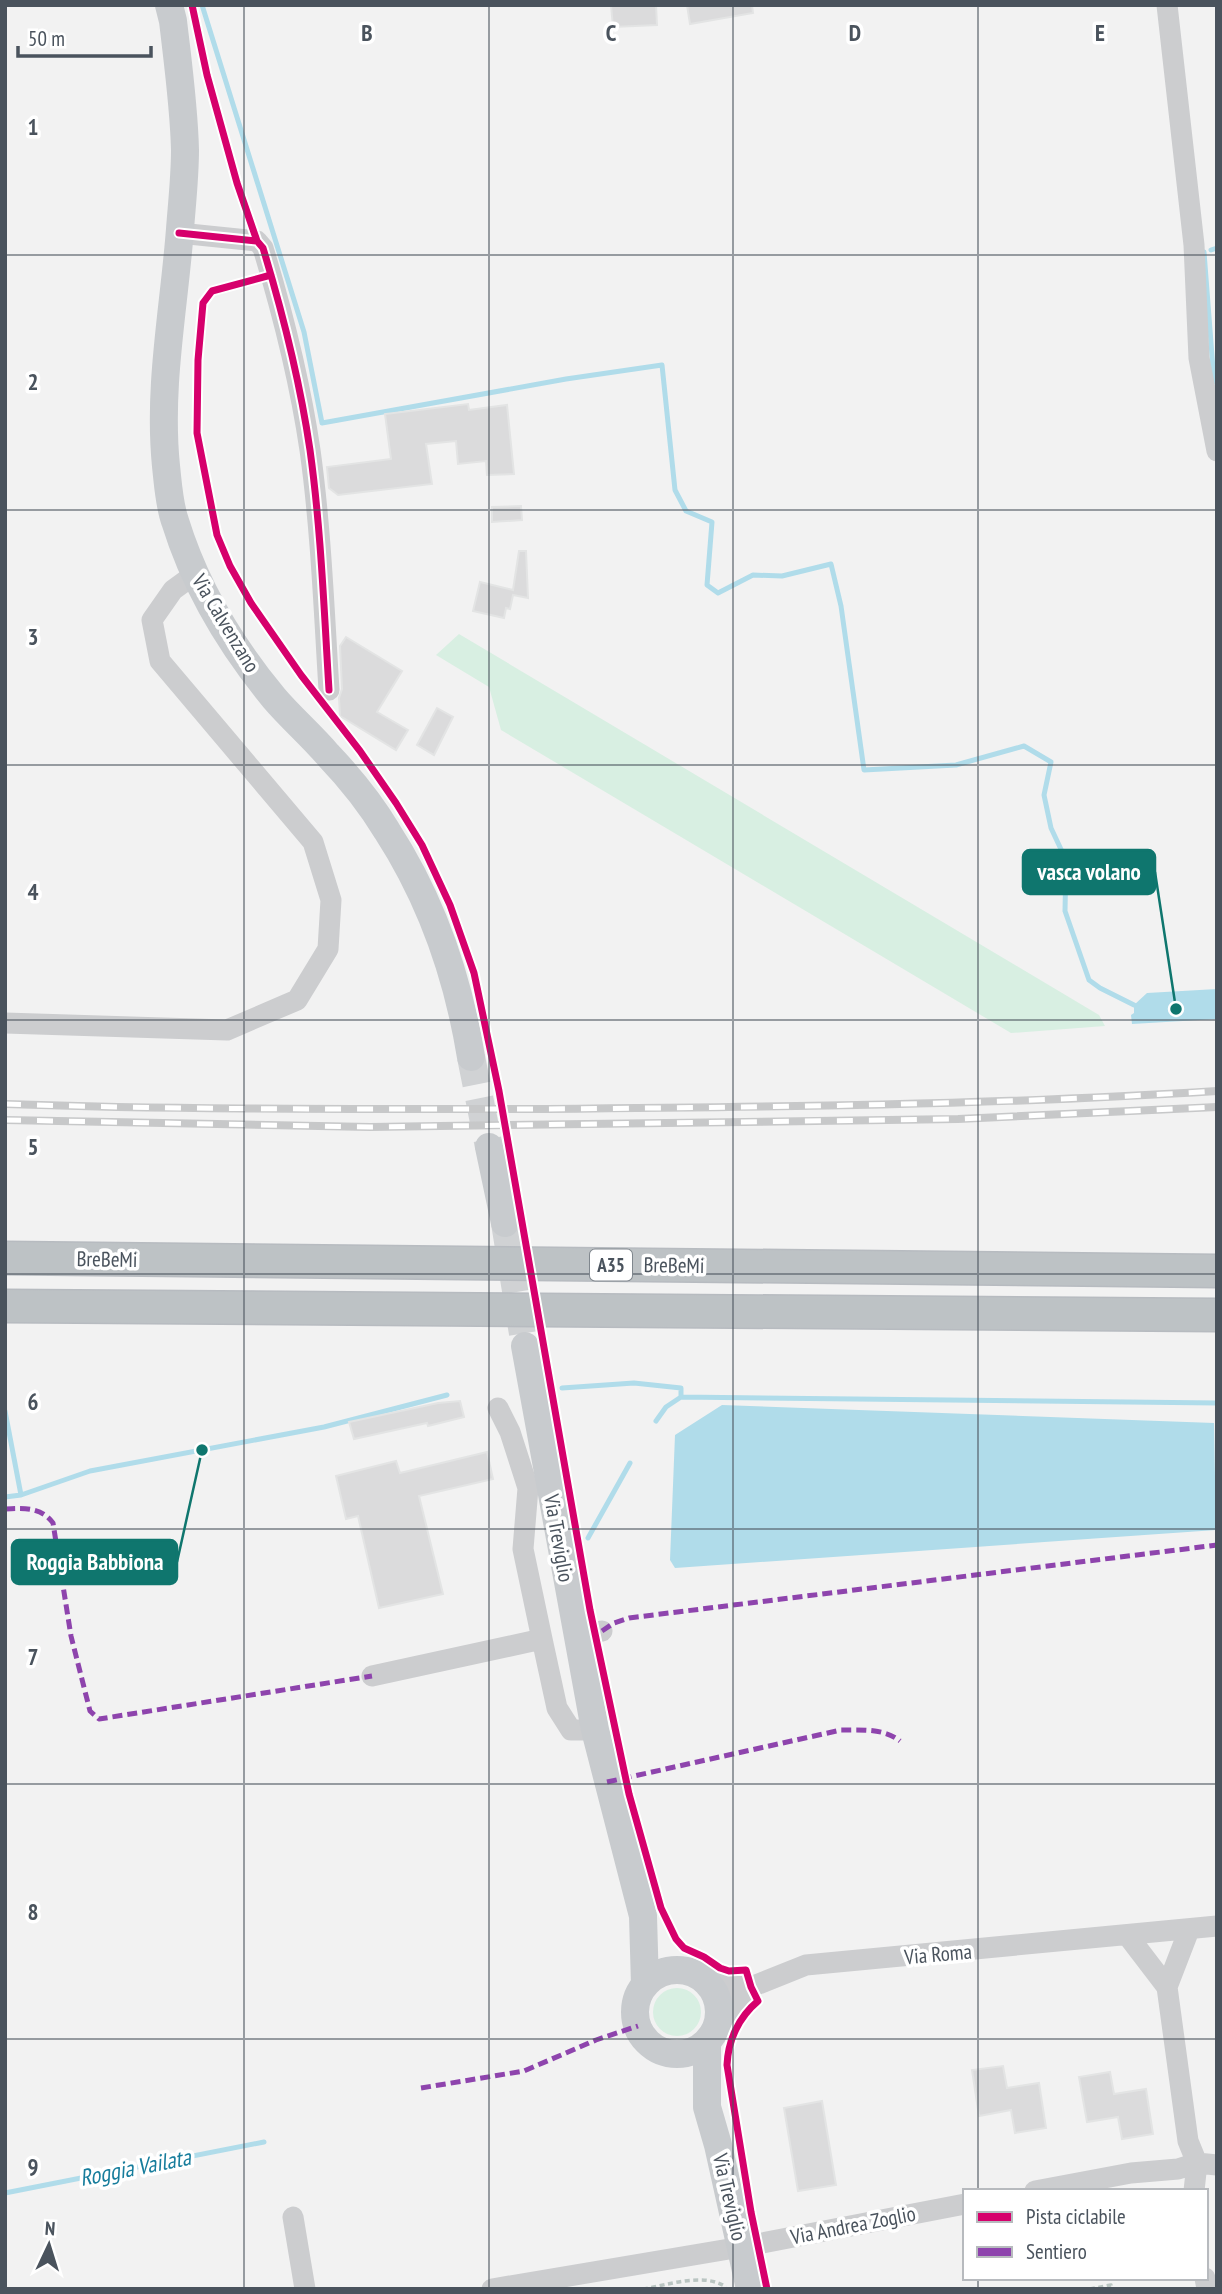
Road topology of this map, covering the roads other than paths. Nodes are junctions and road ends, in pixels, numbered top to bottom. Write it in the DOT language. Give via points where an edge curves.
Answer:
graph roads {
  1 [pos="169,5"];
  2 [pos="1167,5"];
  3 [pos="179,233"];
  4 [pos="1217,451"];
  5 [pos="195,574"];
  6 [pos="329,690"];
  7 [pos="5,1023"];
  8 [pos="471,1057"];
  9 [pos="489,1147"];
  10 [pos="505,1223"];
  11 [pos="5,1258"];
  12 [pos="1217,1271"];
  13 [pos="5,1306"];
  14 [pos="1217,1315"];
  15 [pos="525,1346"];
  16 [pos="498,1408"];
  17 [pos="542,1639"];
  18 [pos="372,1676"];
  19 [pos="595,1730"];
  20 [pos="643,1916"];
  21 [pos="1217,1926"];
  22 [pos="1189,1930"];
  23 [pos="1128,1936"];
  24 [pos="696,1976"];
  25 [pos="645,1985"];
  26 [pos="751,1987"];
  27 [pos="1167,1987"];
  28 [pos="712,2033"];
  29 [pos="670,2054"];
  30 [pos="707,2107"];
  31 [pos="1207,2164"];
  32 [pos="1046,2189"];
  33 [pos="1195,2189"];
  34 [pos="963,2204"];
  35 [pos="293,2217"];
  36 [pos="741,2247"];
  37 [pos="305,2289"];
  38 [pos="492,2289"];
  39 [pos="750,2289"];
  1 -- 3 [label="main road, Via Calvenzano" via="185,152"];
  2 -- 4 [label="street" via="1194,245 1199,358"];
  3 -- 5 [label="main road, Via Calvenzano" via="165,359 164,450 174,520"];
  3 -- 6 [label="street" via="257,241 263,248 284,322 310,452"];
  5 -- 7 [label="street" via="173,590 152,620 160,661 313,842 331,900 328,949 297,1000 227,1030"];
  5 -- 8 [label="main road, Via Calvenzano" via="236,649 275,699 330,756 387,830 437,926 464,1016"];
  9 -- 10 [label="main road"];
  11 -- 12 [label="highway, BreBeMi / A35"];
  13 -- 14 [label="highway, A35"];
  15 -- 19 [label="main road, Via Treviglio" via="589,1634"];
  16 -- 17 [label="street" via="527,1488 523,1549"];
  17 -- 18 [label="street"];
  17 -- 19 [label="street" via="557,1707 571,1730"];
  19 -- 20 [label="main road, Via Treviglio"];
  20 -- 24 [label="main road, Via Treviglio"];
  20 -- 25 [label="main road, Via Treviglio"];
  21 -- 22 [label="street, Via Roma"];
  22 -- 23 [label="street, Via Roma"];
  22 -- 27 [label="street"];
  23 -- 26 [label="street, Via Roma" via="806,1965"];
  23 -- 27 [label="street"];
  24 -- 25 [label="main road" via="664,1972"];
  24 -- 26 [label="street, Via Roma"];
  24 -- 28 [label="main road, Via Treviglio" via="718,2001"];
  25 -- 29 [label="main road, Via Treviglio" via="635,2012 638,2026 650,2044"];
  26 -- 28 [label="street, Via Roma"];
  27 -- 31 [label="street" via="1188,2141"];
  28 -- 29 [label="main road" via="696,2050"];
  28 -- 30 [label="main road, Via Treviglio"];
  29 -- 30 [label="main road, Via Treviglio"];
  30 -- 36 [label="main road, Via Treviglio"];
  31 -- 32 [label="street"];
  31 -- 33 [label="street"];
  34 -- 36 [label="street, Via Andrea Zoglio"];
  35 -- 37 [label="street"];
  36 -- 38 [label="street, Via Andrea Zoglio"];
  36 -- 39 [label="main road, Via Treviglio"];
}
